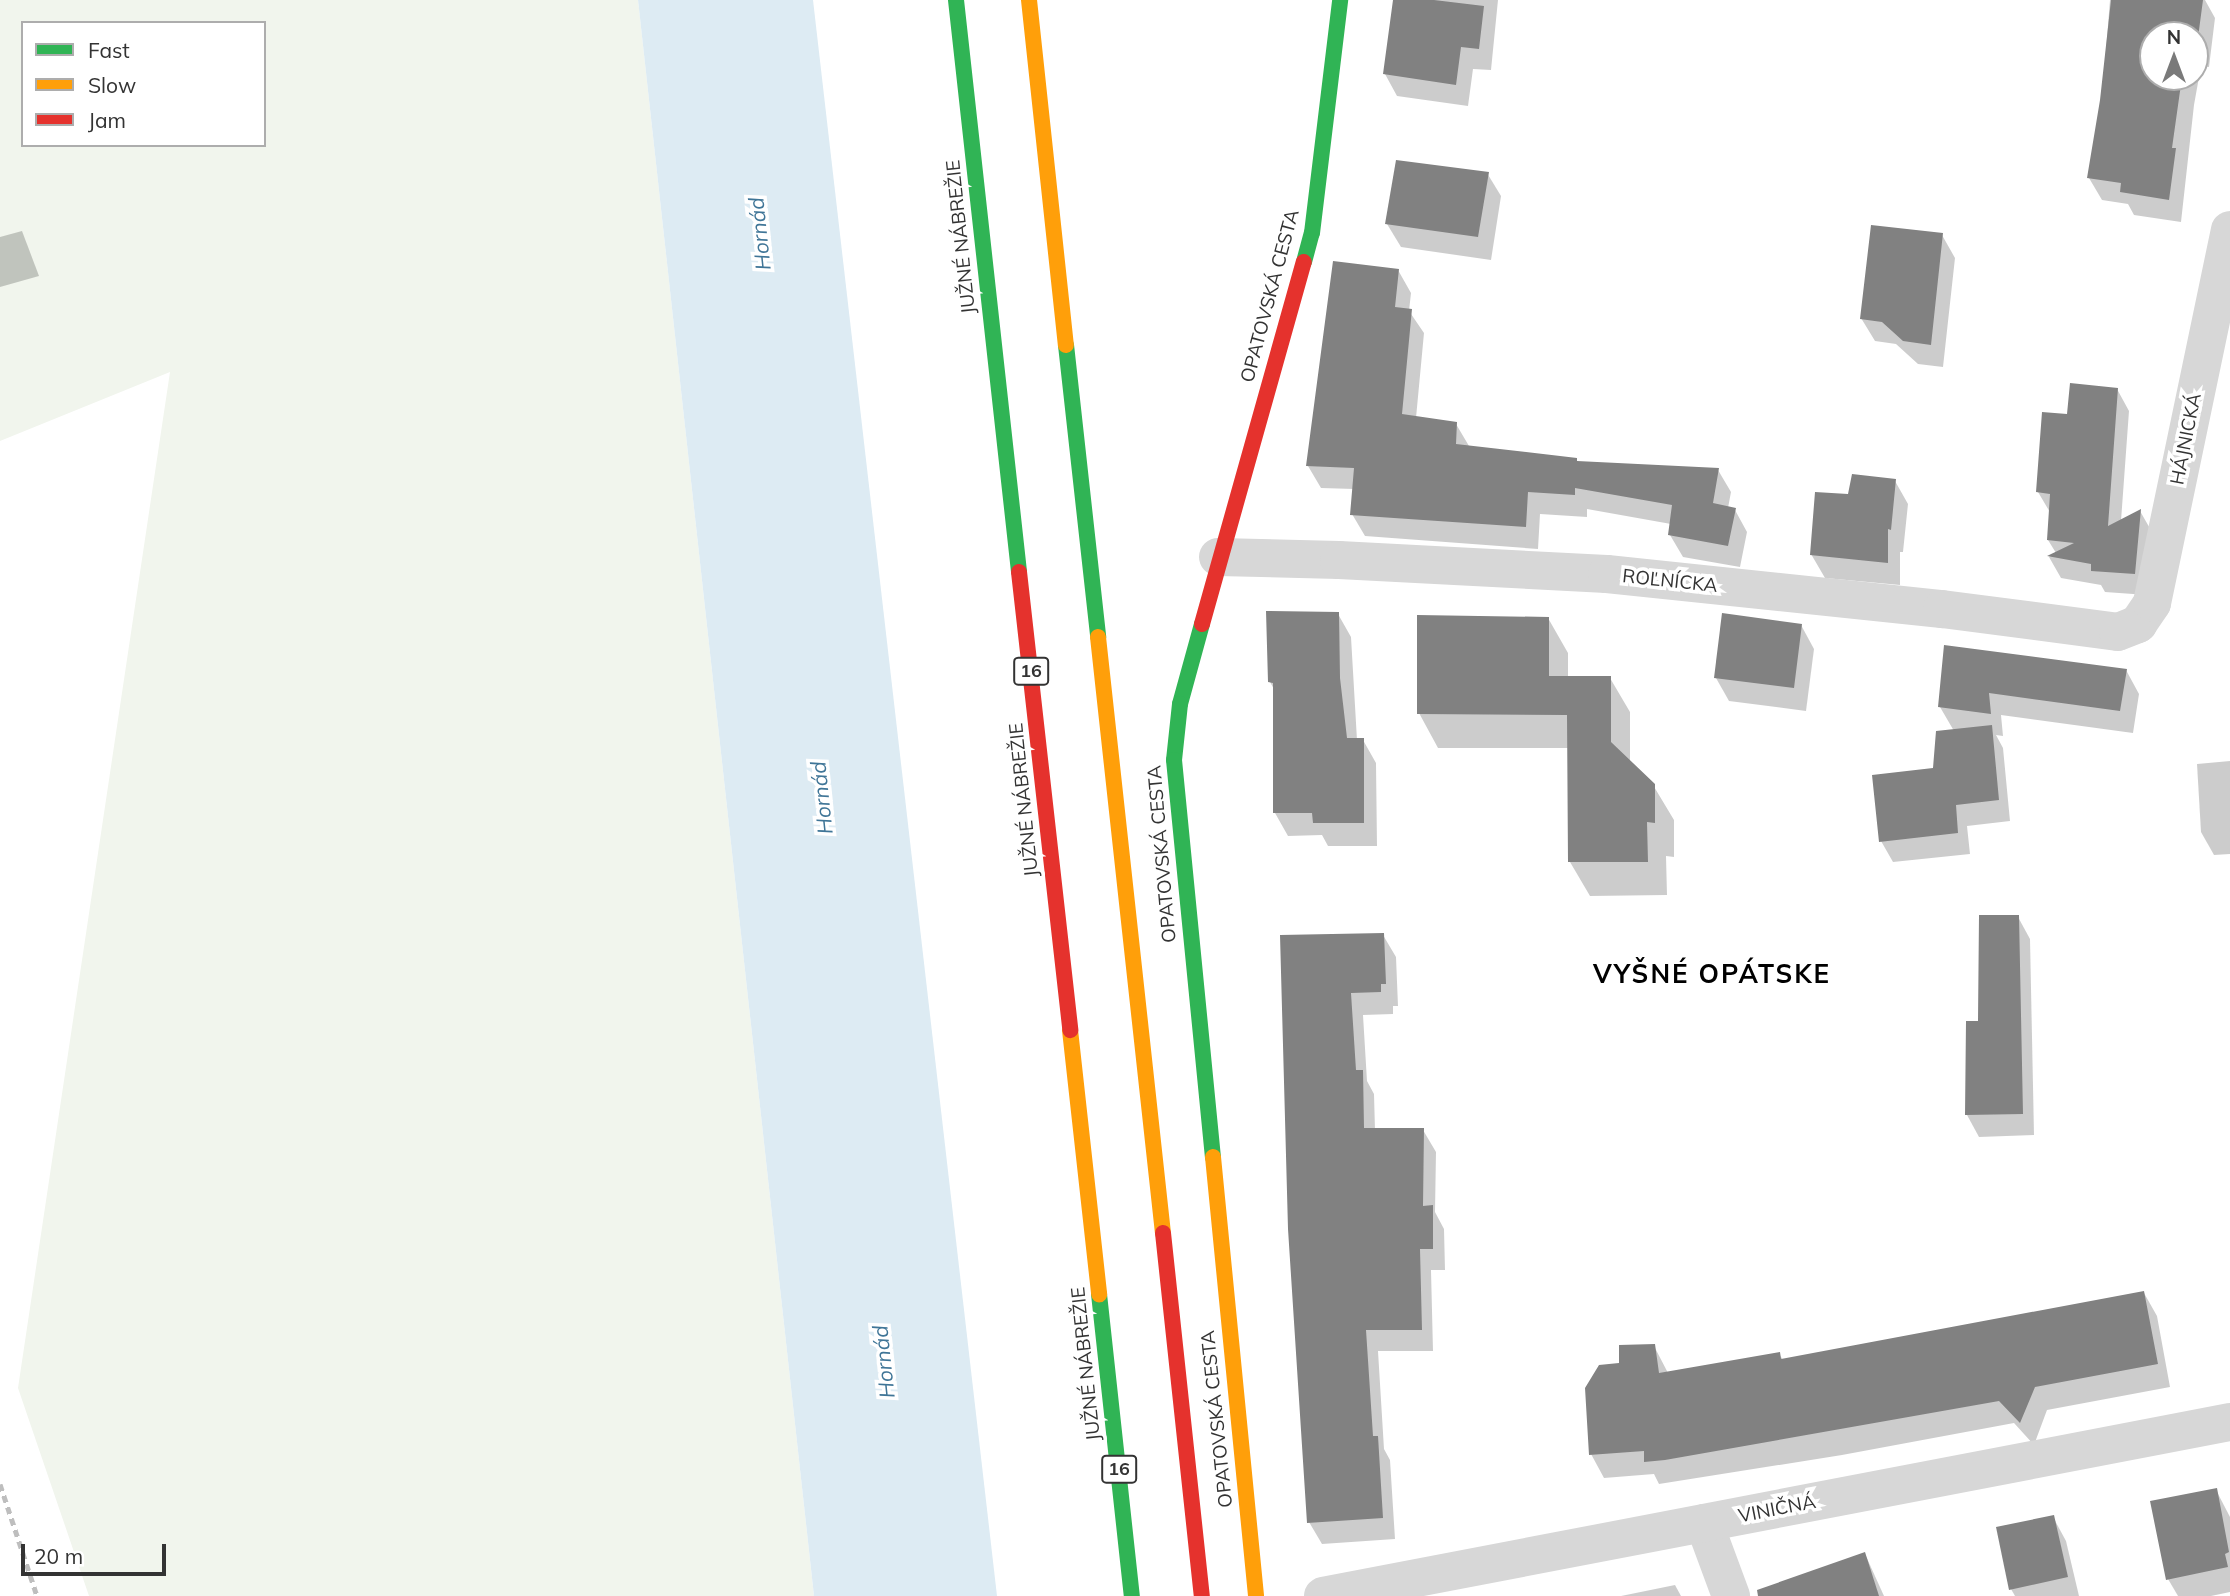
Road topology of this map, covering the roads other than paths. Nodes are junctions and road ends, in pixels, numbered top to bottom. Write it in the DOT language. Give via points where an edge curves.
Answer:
graph roads {
  1 [pos="956,0"];
  2 [pos="1029,0"];
  3 [pos="1340,0"];
  4 [pos="2230,230"];
  5 [pos="1219,557"];
  6 [pos="2118,632"];
  7 [pos="2230,1422"];
  8 [pos="1704,1523"];
  9 [pos="1132,1596"];
  10 [pos="1202,1596"];
  11 [pos="1256,1596"];
  12 [pos="1323,1596"];
  13 [pos="1731,1596"];
  1 -- 9 [label="main road, JUŽNÉ NÁBREŽIE / 16"];
  2 -- 10 [label="main road"];
  3 -- 5 [label="main road, OPATOVSKÁ CESTA" via="1312,233"];
  4 -- 6 [label="street, HÁJNICKÁ" via="2152,603 2138,624"];
  5 -- 6 [label="street, ROĽNÍCKA" via="1606,574"];
  5 -- 11 [label="main road, OPATOVSKÁ CESTA" via="1180,704 1174,760"];
  7 -- 8 [label="street, VINIČNÁ"];
  8 -- 12 [label="street, VINIČNÁ"];
  8 -- 13 [label="street"];
}
